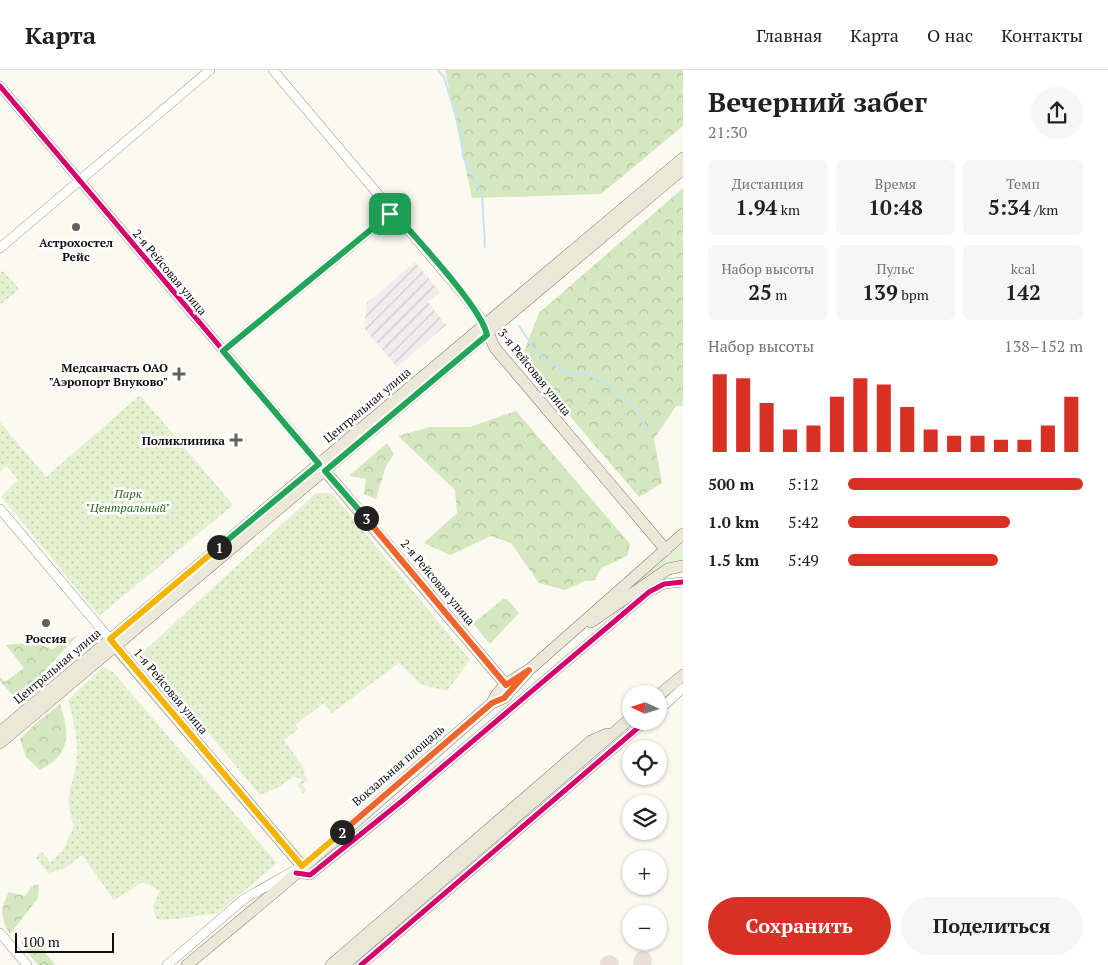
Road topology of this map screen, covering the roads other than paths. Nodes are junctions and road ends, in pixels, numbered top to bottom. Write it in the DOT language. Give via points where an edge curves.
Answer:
graph roads {
  1 [pos="210,70"];
  2 [pos="274,70"];
  3 [pos="0,86"];
  4 [pos="683,158"];
  5 [pos="683,169"];
  6 [pos="79,180"];
  7 [pos="393,212"];
  8 [pos="0,248"];
  9 [pos="486,330"];
  10 [pos="223,351"];
  11 [pos="322,467"];
  12 [pos="0,508"];
  13 [pos="683,534"];
  14 [pos="666,550"];
  15 [pos="683,566"];
  16 [pos="683,582"];
  17 [pos="565,639"];
  18 [pos="113,643"];
  19 [pos="529,670"];
  20 [pos="683,675"];
  21 [pos="506,685"];
  22 [pos="668,688"];
  23 [pos="683,688"];
  24 [pos="668,702"];
  25 [pos="492,703"];
  26 [pos="622,726"];
  27 [pos="618,729"];
  28 [pos="636,730"];
  29 [pos="0,732"];
  30 [pos="0,743"];
  31 [pos="496,823"];
  32 [pos="494,837"];
  33 [pos="299,870"];
  34 [pos="376,927"];
  35 [pos="0,933"];
  36 [pos="372,941"];
  37 [pos="27,965"];
  38 [pos="167,965"];
  39 [pos="187,965"];
  40 [pos="331,965"];
  41 [pos="344,965"];
  42 [pos="362,965"];
  1 -- 6 [label="street"];
  2 -- 7 [label="street, 3-я Рейсовая улица"];
  3 -- 6 [label="street, 2-я Рейсовая улица"];
  4 -- 9 [label="main road, Центральная улица"];
  5 -- 9 [label="main road, Центральная улица"];
  6 -- 8 [label="street"];
  6 -- 10 [label="street, 2-я Рейсовая улица"];
  7 -- 9 [label="street, 3-я Рейсовая улица"];
  7 -- 10 [label="street"];
  9 -- 11 [label="main road, Центральная улица"];
  9 -- 14 [label="main road, 3-я Рейсовая улица" via="495,348"];
  10 -- 11 [label="street, 2-я Рейсовая улица"];
  11 -- 18 [label="main road, Центральная улица"];
  11 -- 21 [label="main road, 2-я Рейсовая улица"];
  12 -- 18 [label="street, 1-я Рейсовая улица"];
  13 -- 14 [label="main road, Вокзальная площадь"];
  14 -- 17 [label="main road, Вокзальная площадь"];
  15 -- 17 [label="main road" via="668,569"];
  16 -- 33 [label="street" via="664,584 649,592 310,875"];
  17 -- 19 [label="main road, Вокзальная площадь"];
  18 -- 29 [label="main road, Центральная улица"];
  18 -- 30 [label="main road, Центральная улица"];
  18 -- 33 [label="main road, 1-я Рейсовая улица"];
  19 -- 21 [label="main road, Вокзальная площадь"];
  19 -- 25 [label="main road, Вокзальная площадь" via="504,698"];
  20 -- 22 [label="main road"];
  21 -- 25 [label="main road, Вокзальная площадь" via="496,693"];
  23 -- 24 [label="street"];
  25 -- 33 [label="main road, Вокзальная площадь"];
  26 -- 27 [label="main road"];
  27 -- 31 [label="main road" via="590,741"];
  27 -- 32 [label="main road"];
  28 -- 42 [label="street"];
  31 -- 32 [label="main road"];
  31 -- 34 [label="main road"];
  32 -- 36 [label="main road"];
  33 -- 38 [label="street" via="244,899"];
  33 -- 39 [label="main road, Вокзальная площадь"];
  34 -- 36 [label="main road"];
  34 -- 40 [label="main road"];
  35 -- 37 [label="street"];
  36 -- 41 [label="main road"];
}
